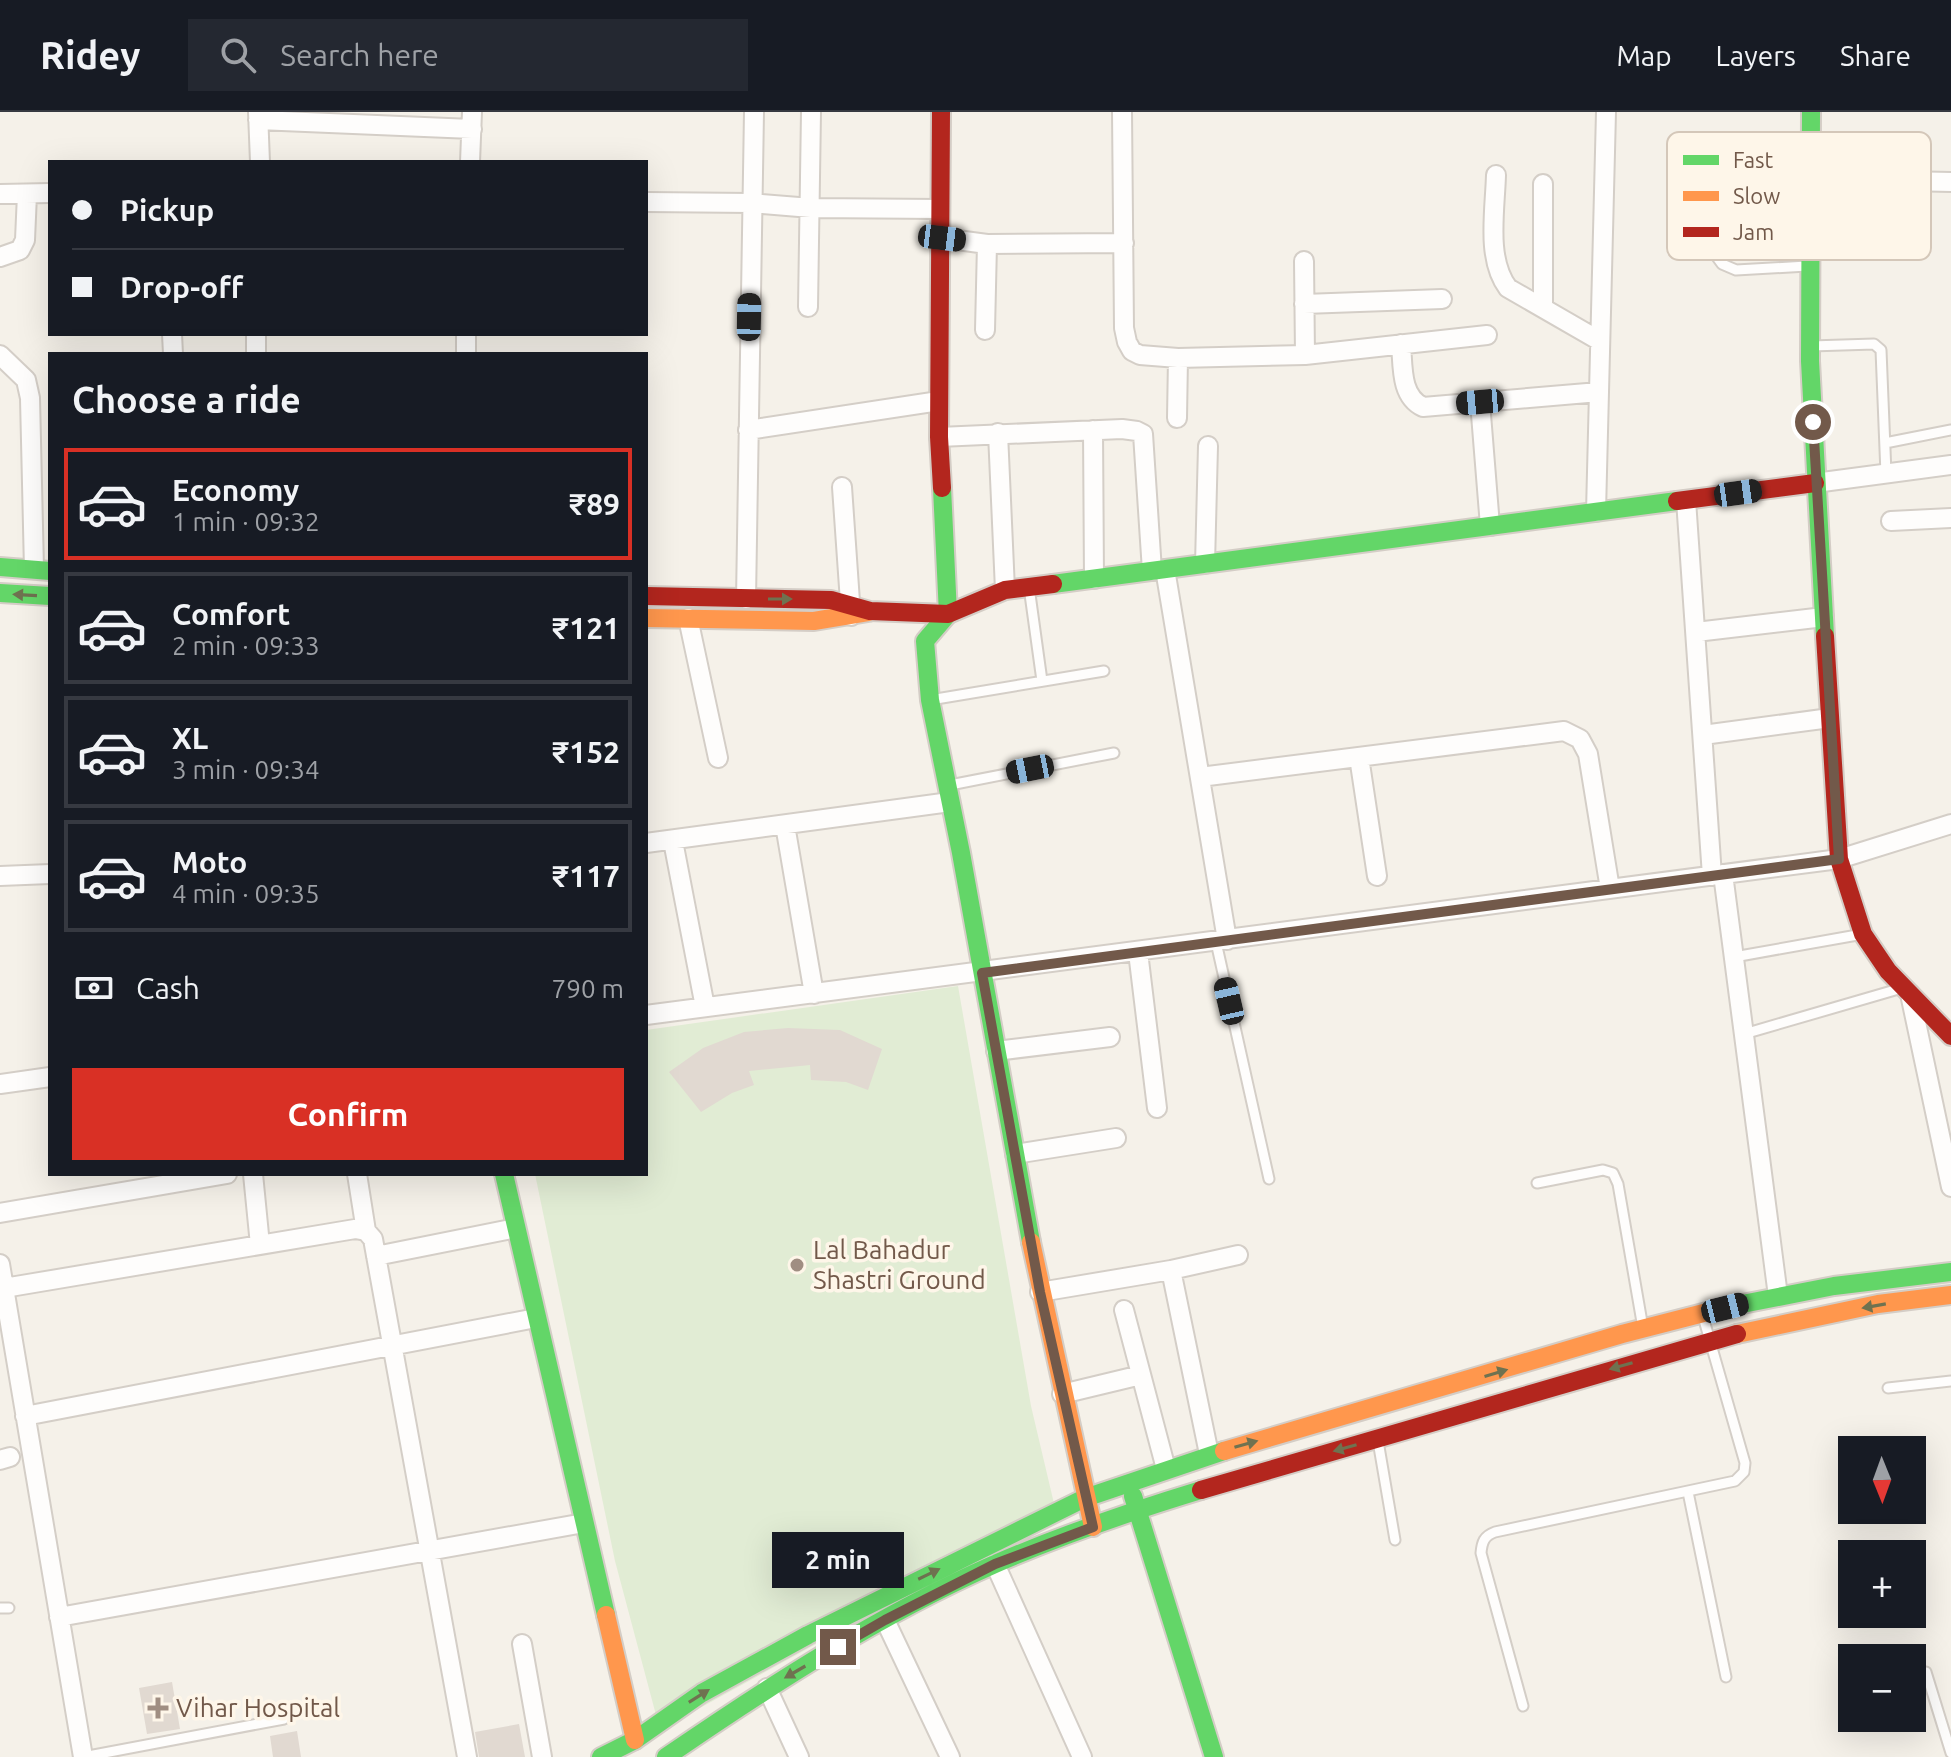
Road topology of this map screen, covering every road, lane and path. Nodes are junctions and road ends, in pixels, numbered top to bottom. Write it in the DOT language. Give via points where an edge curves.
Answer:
graph roads {
  1 [pos="754,112"];
  2 [pos="811,112"];
  3 [pos="941,112"];
  4 [pos="1122,112"];
  5 [pos="1606,112"];
  6 [pos="258,116"];
  7 [pos="472,121"];
  8 [pos="260,160"];
  9 [pos="470,160"];
  10 [pos="1496,175"];
  11 [pos="1931,182"];
  12 [pos="1951,182"];
  13 [pos="1543,184"];
  14 [pos="48,193"];
  15 [pos="0,194"];
  16 [pos="27,194"];
  17 [pos="648,202"];
  18 [pos="751,203"];
  19 [pos="811,208"];
  20 [pos="940,209"];
  21 [pos="942,238"];
  22 [pos="1124,243"];
  23 [pos="987,244"];
  24 [pos="0,257"];
  25 [pos="1719,260"];
  26 [pos="1810,260"];
  27 [pos="1304,261"];
  28 [pos="1810,266"];
  29 [pos="1442,299"];
  30 [pos="1304,304"];
  31 [pos="808,307"];
  32 [pos="1543,308"];
  33 [pos="985,330"];
  34 [pos="1487,335"];
  35 [pos="1600,341"];
  36 [pos="1401,344"];
  37 [pos="1810,346"];
  38 [pos="0,355"];
  39 [pos="1305,355"];
  40 [pos="1178,358"];
  41 [pos="1599,392"];
  42 [pos="939,401"];
  43 [pos="1480,402"];
  44 [pos="1177,418"];
  45 [pos="748,430"];
  46 [pos="1093,430"];
  47 [pos="1951,430"];
  48 [pos="998,433"];
  49 [pos="939,437"];
  50 [pos="1885,443"];
  51 [pos="1208,446"];
  52 [pos="1951,465"];
  53 [pos="1886,474"];
  54 [pos="1815,483"];
  55 [pos="842,487"];
  56 [pos="1686,500"];
  57 [pos="1596,512"];
  58 [pos="1951,518"];
  59 [pos="1891,521"];
  60 [pos="1490,526"];
  61 [pos="1205,564"];
  62 [pos="0,567"];
  63 [pos="42,570"];
  64 [pos="1159,570"];
  65 [pos="1094,579"];
  66 [pos="1029,587"];
  67 [pos="1005,590"];
  68 [pos="0,593"];
  69 [pos="48,596"];
  70 [pos="648,596"];
  71 [pos="746,599"];
  72 [pos="851,610"];
  73 [pos="948,614"];
  74 [pos="1824,617"];
  75 [pos="648,618"];
  76 [pos="688,618"];
  77 [pos="1696,632"];
  78 [pos="1104,671"];
  79 [pos="1042,681"];
  80 [pos="930,700"];
  81 [pos="1830,718"];
  82 [pos="1703,735"];
  83 [pos="1114,753"];
  84 [pos="1359,757"];
  85 [pos="718,758"];
  86 [pos="1200,777"];
  87 [pos="949,794"];
  88 [pos="1951,824"];
  89 [pos="785,825"];
  90 [pos="673,841"];
  91 [pos="648,843"];
  92 [pos="1839,859"];
  93 [pos="48,874"];
  94 [pos="1718,875"];
  95 [pos="0,876"];
  96 [pos="1377,876"];
  97 [pos="1610,889"];
  98 [pos="1863,934"];
  99 [pos="1222,941"];
  100 [pos="1138,952"];
  101 [pos="1734,957"];
  102 [pos="982,973"];
  103 [pos="1907,990"];
  104 [pos="814,994"];
  105 [pos="705,1007"];
  106 [pos="648,1015"];
  107 [pos="1744,1034"];
  108 [pos="1951,1036"];
  109 [pos="1110,1037"];
  110 [pos="996,1051"];
  111 [pos="48,1077"];
  112 [pos="0,1084"];
  113 [pos="1157,1108"];
  114 [pos="1116,1138"];
  115 [pos="1015,1154"];
  116 [pos="204,1176"];
  117 [pos="253,1176"];
  118 [pos="357,1176"];
  119 [pos="504,1176"];
  120 [pos="1269,1179"];
  121 [pos="133,1182"];
  122 [pos="1537,1183"];
  123 [pos="1951,1187"];
  124 [pos="0,1213"];
  125 [pos="516,1228"];
  126 [pos="366,1231"];
  127 [pos="260,1245"];
  128 [pos="1238,1255"];
  129 [pos="376,1256"];
  130 [pos="1171,1270"];
  131 [pos="1951,1272"];
  132 [pos="2,1277"];
  133 [pos="1040,1292"];
  134 [pos="1951,1295"];
  135 [pos="1778,1296"];
  136 [pos="1124,1310"];
  137 [pos="1702,1313"];
  138 [pos="536,1318"];
  139 [pos="1643,1328"];
  140 [pos="1710,1340"];
  141 [pos="7,1346"];
  142 [pos="391,1346"];
  143 [pos="1141,1375"];
  144 [pos="1951,1381"];
  145 [pos="1888,1388"];
  146 [pos="1062,1394"];
  147 [pos="25,1416"];
  148 [pos="1378,1438"];
  149 [pos="1209,1454"];
  150 [pos="1166,1469"];
  151 [pos="1129,1482"];
  152 [pos="1688,1492"];
  153 [pos="1085,1498"];
  154 [pos="1138,1509"];
  155 [pos="584,1523"];
  156 [pos="1093,1527"];
  157 [pos="1395,1540"];
  158 [pos="429,1552"];
  159 [pos="995,1564"];
  160 [pos="59,1617"];
  161 [pos="885,1620"];
  162 [pos="522,1644"];
  163 [pos="1926,1672"];
  164 [pos="1726,1677"];
  165 [pos="767,1688"];
  166 [pos="1523,1706"];
  167 [pos="284,1719"];
  168 [pos="641,1735"];
  169 [pos="1951,1753"];
  170 [pos="83,1757"];
  171 [pos="467,1757"];
  172 [pos="542,1757"];
  173 [pos="601,1757"];
  174 [pos="663,1757"];
  175 [pos="799,1757"];
  176 [pos="950,1757"];
  177 [pos="1082,1757"];
  178 [pos="1214,1757"];
  1 -- 18 [label="street"];
  2 -- 19 [label="street"];
  3 -- 20 [label="street"];
  4 -- 22 [label="street"];
  5 -- 35 [label="street"];
  6 -- 7 [label="street"];
  6 -- 8 [label="street"];
  7 -- 9 [label="street"];
  10 -- 32 [label="street" via="1499,276 1508,288"];
  11 -- 12 [label="street"];
  13 -- 32 [label="street"];
  14 -- 16 [label="street"];
  15 -- 16 [label="street"];
  16 -- 24 [label="street" via="25,240 20,250"];
  17 -- 18 [label="street"];
  18 -- 19 [label="street"];
  18 -- 45 [label="street"];
  19 -- 20 [label="street"];
  19 -- 31 [label="street"];
  20 -- 21 [label="street"];
  21 -- 23 [label="street"];
  21 -- 42 [label="street"];
  22 -- 23 [label="street"];
  22 -- 40 [label="street" via="1127,342 1140,355"];
  23 -- 33 [label="street"];
  25 -- 28 [label="lane" via="1736,270"];
  26 -- 28 [label="street"];
  27 -- 30 [label="street"];
  28 -- 37 [label="street"];
  29 -- 30 [label="street"];
  30 -- 39 [label="street"];
  32 -- 35 [label="street"];
  34 -- 36 [label="street"];
  35 -- 41 [label="street"];
  36 -- 39 [label="street"];
  36 -- 43 [label="street" via="1405,382 1414,403 1423,407"];
  37 -- 50 [label="lane" via="1878,346"];
  37 -- 54 [label="street"];
  38 -- 63 [label="street" via="26,380 30,398"];
  39 -- 40 [label="street"];
  40 -- 44 [label="street"];
  41 -- 43 [label="street"];
  41 -- 57 [label="street"];
  42 -- 45 [label="street"];
  42 -- 49 [label="street"];
  43 -- 60 [label="street"];
  45 -- 71 [label="street"];
  46 -- 48 [label="street"];
  46 -- 64 [label="street" via="1143,434"];
  46 -- 65 [label="street"];
  47 -- 50 [label="lane"];
  48 -- 49 [label="street"];
  48 -- 67 [label="street"];
  49 -- 73 [label="street"];
  50 -- 53 [label="lane"];
  51 -- 61 [label="street"];
  52 -- 53 [label="street"];
  53 -- 54 [label="street"];
  54 -- 56 [label="street"];
  54 -- 74 [label="street"];
  55 -- 72 [label="street"];
  56 -- 57 [label="street"];
  56 -- 77 [label="street"];
  57 -- 60 [label="street"];
  58 -- 59 [label="street"];
  60 -- 61 [label="street"];
  61 -- 64 [label="street"];
  62 -- 63 [label="street"];
  64 -- 65 [label="street"];
  64 -- 86 [label="street"];
  65 -- 66 [label="street"];
  66 -- 67 [label="street"];
  66 -- 79 [label="lane"];
  67 -- 73 [label="street"];
  69 -- 68 [label="street, one-way"];
  70 -- 71 [label="street"];
  71 -- 72 [label="street, one-way" via="831,600"];
  72 -- 73 [label="street"];
  72 -- 76 [label="street" via="814,621"];
  73 -- 80 [label="street" via="925,641"];
  74 -- 77 [label="street"];
  74 -- 81 [label="street"];
  75 -- 76 [label="street"];
  76 -- 85 [label="street"];
  77 -- 82 [label="street"];
  78 -- 79 [label="lane"];
  79 -- 80 [label="lane"];
  80 -- 87 [label="street"];
  81 -- 82 [label="street"];
  81 -- 92 [label="street"];
  82 -- 94 [label="street"];
  83 -- 87 [label="lane"];
  84 -- 86 [label="street"];
  84 -- 96 [label="street"];
  84 -- 97 [label="street" via="1564,731 1580,739 1588,754"];
  86 -- 99 [label="street"];
  87 -- 89 [label="street"];
  87 -- 102 [label="street"];
  88 -- 92 [label="street"];
  89 -- 90 [label="street"];
  89 -- 104 [label="street"];
  90 -- 91 [label="street"];
  90 -- 105 [label="street"];
  92 -- 94 [label="street"];
  92 -- 98 [label="street"];
  93 -- 95 [label="street"];
  94 -- 97 [label="street"];
  94 -- 101 [label="street"];
  97 -- 99 [label="street"];
  98 -- 101 [label="lane"];
  98 -- 103 [label="street"];
  99 -- 100 [label="street"];
  99 -- 120 [label="lane"];
  100 -- 102 [label="street"];
  100 -- 113 [label="street"];
  101 -- 107 [label="street"];
  102 -- 104 [label="street"];
  102 -- 110 [label="street"];
  103 -- 107 [label="lane"];
  103 -- 108 [label="street"];
  103 -- 123 [label="street"];
  104 -- 105 [label="street"];
  105 -- 106 [label="street"];
  107 -- 135 [label="street"];
  109 -- 110 [label="street"];
  110 -- 115 [label="street"];
  111 -- 112 [label="street"];
  114 -- 115 [label="street"];
  115 -- 133 [label="street"];
  116 -- 121 [label="street"];
  117 -- 127 [label="street"];
  118 -- 126 [label="street"];
  119 -- 125 [label="street"];
  121 -- 124 [label="street"];
  122 -- 139 [label="lane" via="1603,1170 1613,1173"];
  125 -- 129 [label="street"];
  125 -- 138 [label="street"];
  126 -- 127 [label="street"];
  126 -- 129 [label="street"];
  127 -- 132 [label="street"];
  128 -- 130 [label="street"];
  129 -- 142 [label="street"];
  130 -- 133 [label="street"];
  130 -- 149 [label="street"];
  131 -- 135 [label="street"];
  132 -- 141 [label="street"];
  133 -- 146 [label="street"];
  134 -- 140 [label="street, one-way" via="1878,1304"];
  135 -- 137 [label="street"];
  136 -- 143 [label="street"];
  137 -- 139 [label="street"];
  137 -- 140 [label="lane"];
  138 -- 142 [label="street"];
  138 -- 155 [label="street"];
  149 -- 139 [label="street, one-way"];
  140 -- 148 [label="street, one-way"];
  140 -- 152 [label="lane" via="1744,1472 1735,1481"];
  141 -- 147 [label="street"];
  142 -- 147 [label="street"];
  142 -- 158 [label="street"];
  143 -- 146 [label="street"];
  143 -- 150 [label="street"];
  144 -- 145 [label="lane"];
  146 -- 153 [label="street"];
  147 -- 160 [label="street"];
  148 -- 154 [label="street, one-way"];
  148 -- 157 [label="lane"];
  149 -- 150 [label="street"];
  150 -- 151 [label="street"];
  151 -- 153 [label="street"];
  151 -- 154 [label="street"];
  152 -- 164 [label="lane"];
  152 -- 166 [label="lane" via="1487,1535 1481,1553"];
  153 -- 156 [label="street"];
  168 -- 153 [label="street, one-way" via="702,1693 808,1635"];
  154 -- 156 [label="street"];
  154 -- 178 [label="street"];
  155 -- 158 [label="street"];
  155 -- 168 [label="street"];
  156 -- 159 [label="street"];
  158 -- 160 [label="street"];
  158 -- 171 [label="street"];
  159 -- 161 [label="street"];
  159 -- 177 [label="street"];
  160 -- 170 [label="street"];
  161 -- 165 [label="street, one-way"];
  161 -- 176 [label="street"];
  162 -- 172 [label="street"];
  163 -- 169 [label="lane"];
  165 -- 174 [label="street"];
  165 -- 175 [label="street"];
  167 -- 170 [label="lane"];
  168 -- 173 [label="street"];
  168 -- 174 [label="street"];
}
